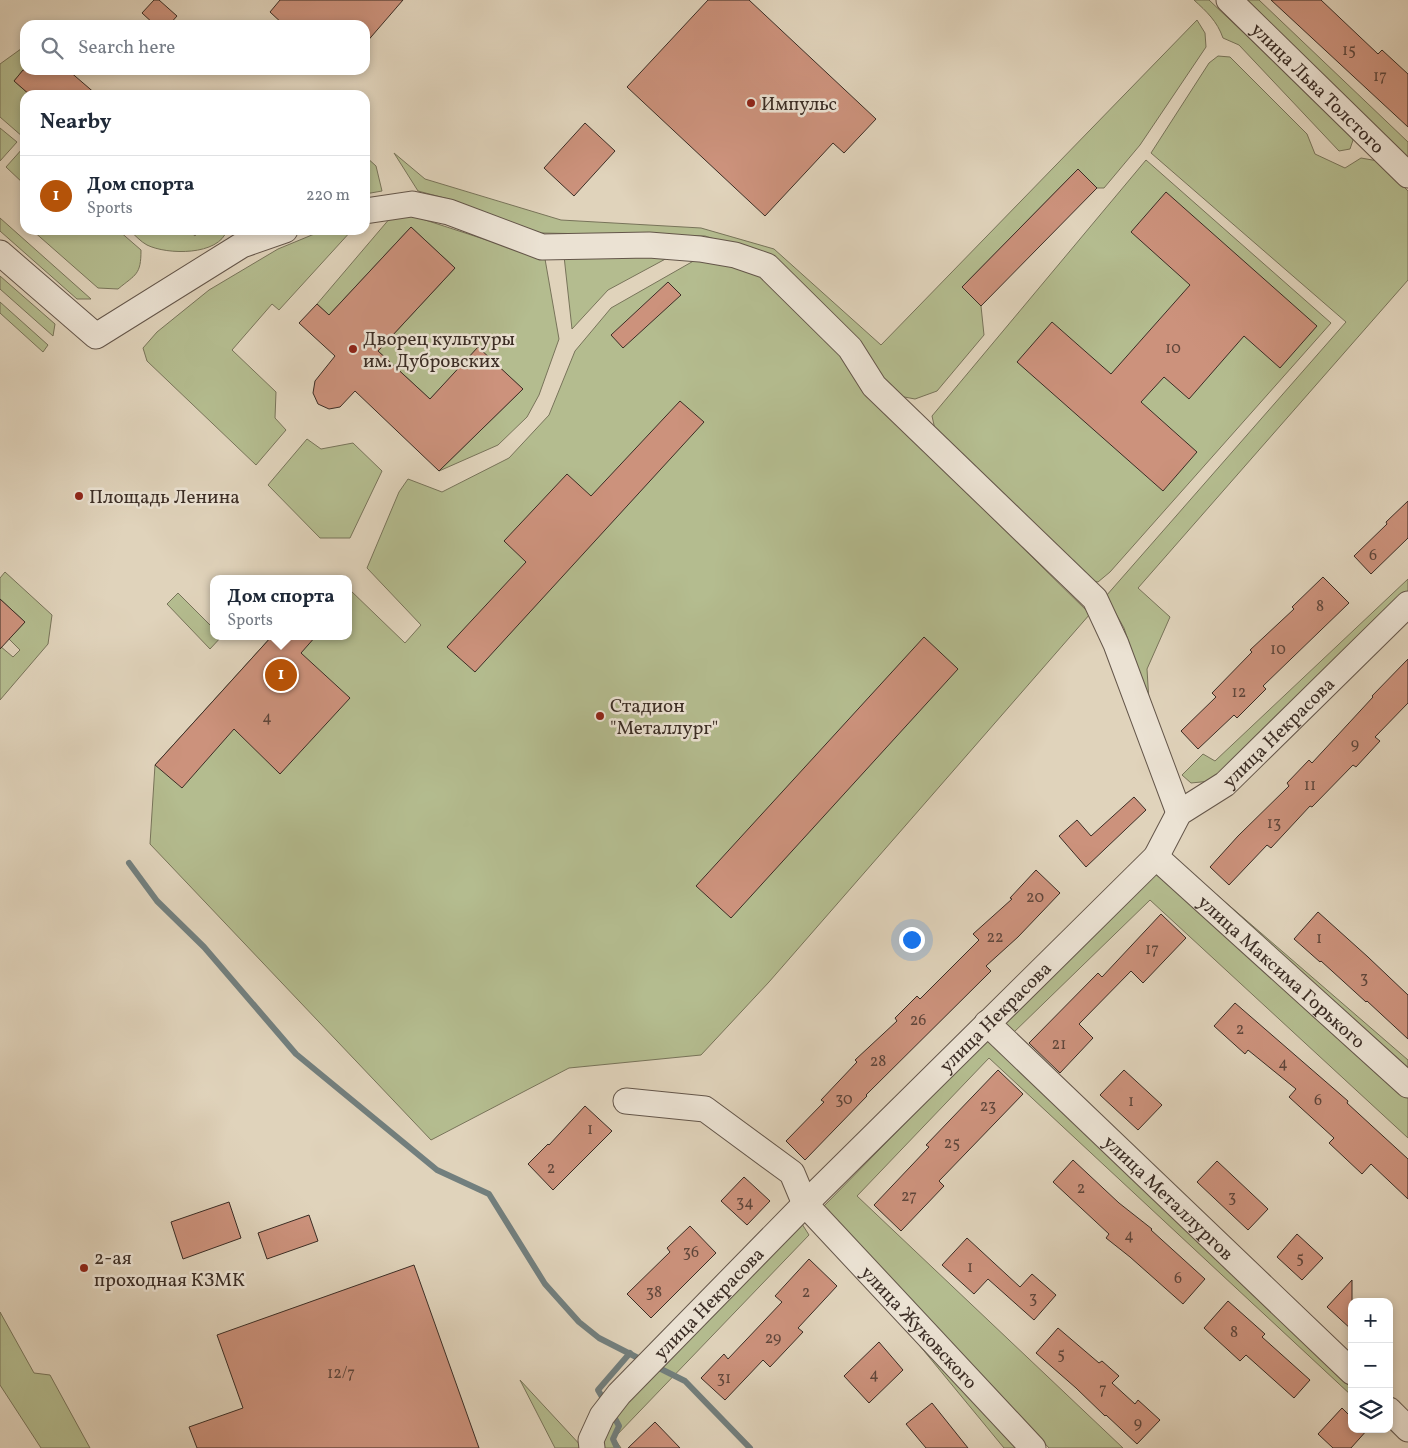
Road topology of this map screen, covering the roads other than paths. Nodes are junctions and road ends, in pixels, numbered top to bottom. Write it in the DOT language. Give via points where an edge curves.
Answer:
graph roads {
  1 [pos="1228,0"];
  2 [pos="1408,175"];
  3 [pos="370,210"];
  4 [pos="271,235"];
  5 [pos="0,252"];
  6 [pos="1408,604"];
  7 [pos="1179,813"];
  8 [pos="1156,856"];
  9 [pos="987,1023"];
  10 [pos="1408,1086"];
  11 [pos="626,1101"];
  12 [pos="805,1204"];
  13 [pos="1348,1368"];
  14 [pos="1393,1414"];
  15 [pos="1408,1429"];
  16 [pos="592,1444"];
  17 [pos="1033,1448"];
  1 -- 2 [label="street, улица Льва Толстого"];
  3 -- 7 [label="street" via="412,204 449,212 542,247 648,245 700,249 735,255 767,266 850,348 874,386 1094,599 1116,644"];
  4 -- 5 [label="street" via="242,245 96,336"];
  6 -- 7 [label="street, улица Некрасова" via="1225,784"];
  7 -- 8 [label="street, улица Некрасова"];
  8 -- 9 [label="street, улица Некрасова"];
  8 -- 10 [label="street, улица Максима Горького"];
  9 -- 12 [label="street, улица Некрасова"];
  9 -- 13 [label="street, улица Металлургов"];
  11 -- 12 [label="street" via="705,1109 792,1173"];
  12 -- 16 [label="street, улица Некрасова" via="619,1394 602,1416"];
  12 -- 17 [label="street, улица Жуковского"];
  14 -- 15 [label="street"];
}
